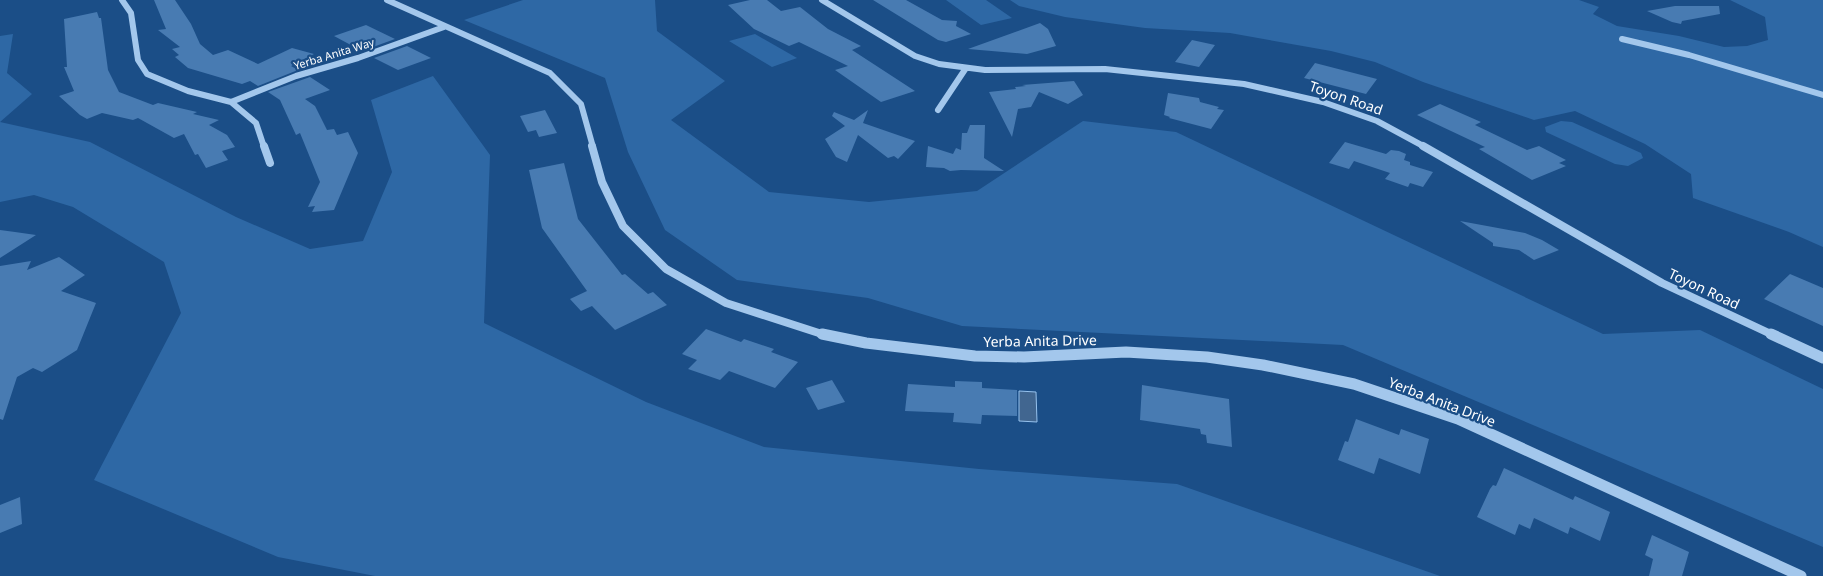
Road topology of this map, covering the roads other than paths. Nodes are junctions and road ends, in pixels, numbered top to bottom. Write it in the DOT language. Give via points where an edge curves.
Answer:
graph roads {
  1 [pos="122,0"];
  2 [pos="388,0"];
  3 [pos="822,0"];
  4 [pos="444,27"];
  5 [pos="1622,39"];
  6 [pos="966,68"];
  7 [pos="1823,95"];
  8 [pos="231,102"];
  9 [pos="938,110"];
  10 [pos="270,163"];
  11 [pos="1823,358"];
  12 [pos="1801,576"];
  1 -- 8 [label="street" via="131,13 138,60 147,74 188,91"];
  2 -- 4 [label="street, Yerba Anita Drive"];
  3 -- 6 [label="street, Toyon Road" via="915,56"];
  4 -- 8 [label="street, Yerba Anita Way" via="296,76"];
  4 -- 12 [label="street, Yerba Anita Drive" via="509,52 550,73 581,104 602,182 623,226 666,269 726,303 829,336 866,343 975,356 1126,352 1207,357 1354,384 1458,419"];
  5 -- 7 [label="street" via="1689,55"];
  6 -- 9 [label="street"];
  6 -- 11 [label="street, Toyon Road" via="1134,71 1252,86 1323,102 1396,130 1662,283"];
  8 -- 10 [label="street" via="256,123"];
}
